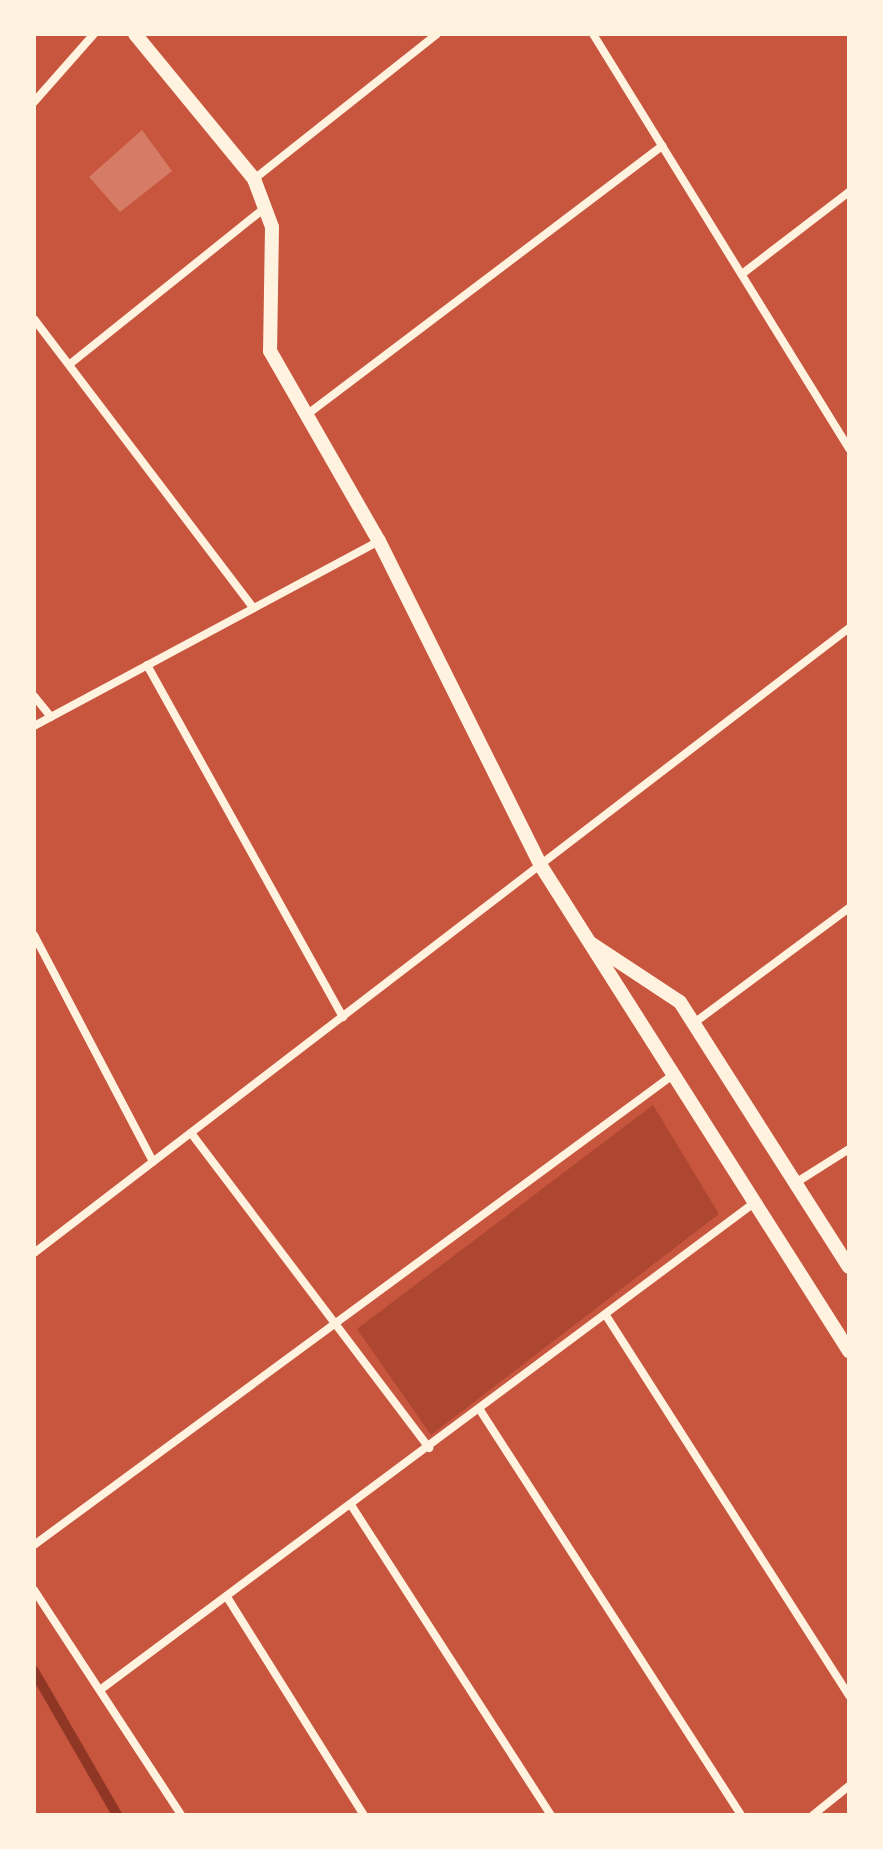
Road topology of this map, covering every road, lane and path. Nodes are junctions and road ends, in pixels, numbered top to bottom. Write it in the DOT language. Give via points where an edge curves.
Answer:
graph roads {
  1 [pos="94,34"];
  2 [pos="135,34"];
  3 [pos="437,34"];
  4 [pos="593,34"];
  5 [pos="34,102"];
  6 [pos="662,146"];
  7 [pos="254,179"];
  8 [pos="849,192"];
  9 [pos="267,207"];
  10 [pos="742,274"];
  11 [pos="34,319"];
  12 [pos="70,364"];
  13 [pos="309,413"];
  14 [pos="849,449"];
  15 [pos="379,541"];
  16 [pos="253,608"];
  17 [pos="849,628"];
  18 [pos="147,665"];
  19 [pos="34,696"];
  20 [pos="51,717"];
  21 [pos="34,726"];
  22 [pos="541,866"];
  23 [pos="849,908"];
  24 [pos="34,935"];
  25 [pos="586,939"];
  26 [pos="343,1017"];
  27 [pos="694,1023"];
  28 [pos="673,1075"];
  29 [pos="191,1133"];
  30 [pos="849,1149"];
  31 [pos="153,1162"];
  32 [pos="797,1182"];
  33 [pos="754,1203"];
  34 [pos="34,1253"];
  35 [pos="849,1267"];
  36 [pos="607,1317"];
  37 [pos="338,1327"];
  38 [pos="849,1351"];
  39 [pos="480,1410"];
  40 [pos="429,1448"];
  41 [pos="351,1505"];
  42 [pos="34,1545"];
  43 [pos="34,1590"];
  44 [pos="227,1597"];
  45 [pos="104,1687"];
  46 [pos="849,1696"];
  47 [pos="849,1786"];
  48 [pos="181,1815"];
  49 [pos="364,1815"];
  50 [pos="551,1815"];
  51 [pos="741,1815"];
  52 [pos="813,1815"];
  1 -- 5 [label="street"];
  2 -- 7 [label="street"];
  3 -- 7 [label="street"];
  4 -- 6 [label="street"];
  6 -- 10 [label="street"];
  6 -- 13 [label="street"];
  7 -- 9 [label="street"];
  8 -- 10 [label="street"];
  9 -- 12 [label="street"];
  9 -- 13 [label="street" via="267,338"];
  10 -- 14 [label="street"];
  11 -- 12 [label="street"];
  12 -- 16 [label="street"];
  13 -- 15 [label="street"];
  15 -- 16 [label="street"];
  15 -- 22 [label="street"];
  16 -- 18 [label="street"];
  17 -- 22 [label="street"];
  18 -- 20 [label="street"];
  18 -- 26 [label="street"];
  19 -- 20 [label="street"];
  20 -- 21 [label="street"];
  22 -- 25 [label="street"];
  22 -- 26 [label="street"];
  23 -- 27 [label="street"];
  24 -- 31 [label="street"];
  25 -- 27 [label="street" via="680,1002"];
  25 -- 28 [label="street"];
  26 -- 29 [label="street"];
  27 -- 32 [label="street"];
  28 -- 33 [label="street"];
  28 -- 37 [label="street"];
  29 -- 31 [label="street"];
  29 -- 37 [label="street"];
  30 -- 32 [label="street"];
  31 -- 34 [label="street"];
  32 -- 35 [label="street"];
  33 -- 36 [label="street"];
  33 -- 38 [label="street"];
  36 -- 39 [label="street"];
  36 -- 46 [label="street"];
  37 -- 40 [label="street"];
  37 -- 42 [label="street"];
  39 -- 40 [label="street"];
  39 -- 51 [label="street"];
  40 -- 41 [label="street"];
  41 -- 44 [label="street"];
  41 -- 50 [label="street"];
  43 -- 45 [label="street"];
  44 -- 45 [label="street"];
  44 -- 49 [label="street"];
  45 -- 48 [label="street"];
  47 -- 52 [label="street"];
}
